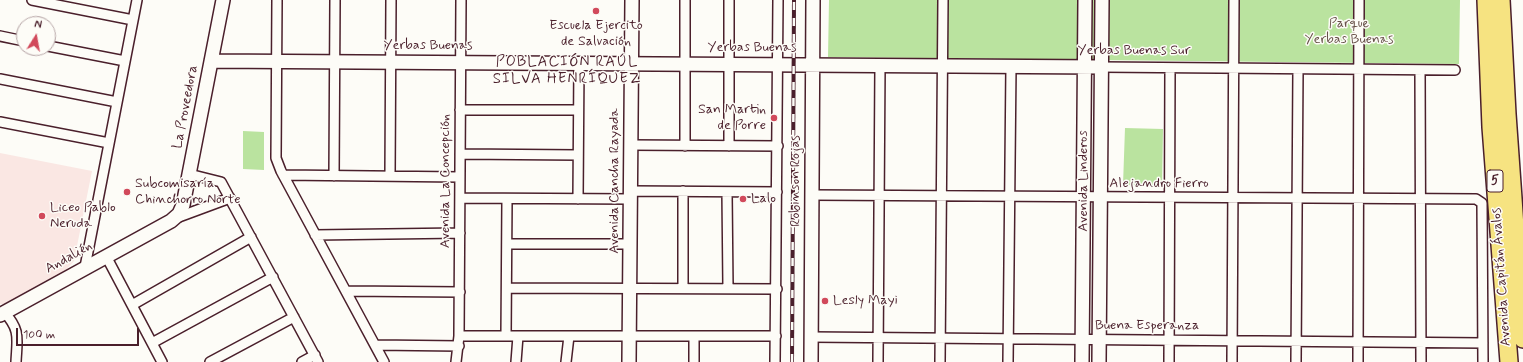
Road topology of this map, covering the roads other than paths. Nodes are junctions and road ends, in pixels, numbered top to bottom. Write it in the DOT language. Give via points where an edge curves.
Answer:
graph roads {
  1 [pos="32,0"];
  2 [pos="137,0"];
  3 [pos="223,0"];
  4 [pos="277,0"];
  5 [pos="335,0"];
  6 [pos="391,0"];
  7 [pos="461,0"];
  8 [pos="632,0"];
  9 [pos="685,0"];
  10 [pos="729,0"];
  11 [pos="778,0"];
  12 [pos="813,0"];
  13 [pos="943,0"];
  14 [pos="1084,0"];
  15 [pos="1102,0"];
  16 [pos="1234,0"];
  17 [pos="1359,0"];
  18 [pos="1486,0"];
  19 [pos="1501,0"];
  20 [pos="133,20"];
  21 [pos="0,36"];
  22 [pos="16,39"];
  23 [pos="56,48"];
  24 [pos="211,60"];
  25 [pos="125,61"];
  26 [pos="276,62"];
  27 [pos="334,62"];
  28 [pos="391,62"];
  29 [pos="461,62"];
  30 [pos="579,63"];
  31 [pos="632,63"];
  32 [pos="685,64"];
  33 [pos="729,64"];
  34 [pos="778,64"];
  35 [pos="813,64"];
  36 [pos="880,65"];
  37 [pos="942,66"];
  38 [pos="1011,66"];
  39 [pos="1084,67"];
  40 [pos="1101,67"];
  41 [pos="1170,68"];
  42 [pos="1233,68"];
  43 [pos="1298,69"];
  44 [pos="1359,69"];
  45 [pos="1420,70"];
  46 [pos="1455,70"];
  47 [pos="0,79"];
  48 [pos="117,102"];
  49 [pos="460,110"];
  50 [pos="578,110"];
  51 [pos="0,122"];
  52 [pos="109,143"];
  53 [pos="631,145"];
  54 [pos="685,146"];
  55 [pos="729,146"];
  56 [pos="778,146"];
  57 [pos="460,154"];
  58 [pos="578,155"];
  59 [pos="282,173"];
  60 [pos="189,174"];
  61 [pos="334,176"];
  62 [pos="390,176"];
  63 [pos="460,177"];
  64 [pos="683,191"];
  65 [pos="727,192"];
  66 [pos="777,192"];
  67 [pos="631,195"];
  68 [pos="812,195"];
  69 [pos="880,196"];
  70 [pos="941,196"];
  71 [pos="1009,197"];
  72 [pos="1083,197"];
  73 [pos="1100,197"];
  74 [pos="230,198"];
  75 [pos="460,198"];
  76 [pos="507,198"];
  77 [pos="1170,198"];
  78 [pos="1232,198"];
  79 [pos="1297,198"];
  80 [pos="578,199"];
  81 [pos="1358,199"];
  82 [pos="1420,199"];
  83 [pos="176,218"];
  84 [pos="460,233"];
  85 [pos="316,235"];
  86 [pos="251,237"];
  87 [pos="507,244"];
  88 [pos="631,244"];
  89 [pos="106,256"];
  90 [pos="85,267"];
  91 [pos="272,277"];
  92 [pos="507,288"];
  93 [pos="630,288"];
  94 [pos="683,288"];
  95 [pos="728,288"];
  96 [pos="777,288"];
  97 [pos="346,291"];
  98 [pos="460,292"];
  99 [pos="132,305"];
  100 [pos="2,313"];
  101 [pos="294,317"];
  102 [pos="459,336"];
  103 [pos="506,336"];
  104 [pos="518,336"];
  105 [pos="569,336"];
  106 [pos="630,336"];
  107 [pos="694,336"];
  108 [pos="776,336"];
  109 [pos="811,337"];
  110 [pos="878,338"];
  111 [pos="940,338"];
  112 [pos="1008,339"];
  113 [pos="1082,339"];
  114 [pos="1523,339"];
  115 [pos="1099,340"];
  116 [pos="1169,340"];
  117 [pos="1232,341"];
  118 [pos="1296,341"];
  119 [pos="1358,342"];
  120 [pos="1421,342"];
  121 [pos="1483,343"];
  122 [pos="152,344"];
  123 [pos="375,345"];
  124 [pos="459,346"];
  125 [pos="221,359"];
  126 [pos="316,359"];
  127 [pos="16,362"];
  128 [pos="162,362"];
  129 [pos="210,362"];
  130 [pos="302,362"];
  131 [pos="384,362"];
  132 [pos="456,362"];
  133 [pos="516,362"];
  134 [pos="566,362"];
  135 [pos="629,362"];
  136 [pos="694,362"];
  137 [pos="775,362"];
  138 [pos="811,362"];
  139 [pos="878,362"];
  140 [pos="940,362"];
  141 [pos="1008,362"];
  142 [pos="1082,362"];
  143 [pos="1099,362"];
  144 [pos="1169,362"];
  145 [pos="1232,362"];
  146 [pos="1296,362"];
  147 [pos="1358,362"];
  148 [pos="1421,362"];
  149 [pos="1483,362"];
  150 [pos="1509,362"];
  1 -- 20 [label="street"];
  2 -- 20 [label="street"];
  3 -- 24 [label="street, La Proveedora"];
  4 -- 26 [label="street"];
  5 -- 27 [label="street"];
  6 -- 28 [label="street"];
  7 -- 29 [label="street, Avenida La Concepción"];
  8 -- 31 [label="street, Avenida Cancha Rayada"];
  9 -- 32 [label="street"];
  10 -- 33 [label="street"];
  11 -- 34 [label="street"];
  12 -- 35 [label="street, Robinson Rojas"];
  13 -- 37 [label="street"];
  14 -- 39 [label="street, Avenida Linderos"];
  15 -- 40 [label="street, Avenida Linderos"];
  16 -- 42 [label="street"];
  17 -- 44 [label="street"];
  18 -- 150 [label="highway, Avenida Capitán Ávalos / 5" via="1491,120"];
  19 -- 114 [label="highway, Avenida Capitán Ávalos / 5"];
  20 -- 25 [label="street"];
  21 -- 22 [label="street"];
  23 -- 25 [label="street"];
  24 -- 26 [label="street, Yerbas Buenas"];
  24 -- 60 [label="street, La Proveedora"];
  25 -- 48 [label="street"];
  26 -- 27 [label="street, Yerbas Buenas"];
  26 -- 59 [label="street" via="276,158"];
  27 -- 28 [label="street, Yerbas Buenas"];
  27 -- 61 [label="street"];
  28 -- 29 [label="street, Yerbas Buenas"];
  28 -- 62 [label="street"];
  29 -- 30 [label="street, Yerbas Buenas"];
  29 -- 49 [label="street, Avenida La Concepción"];
  30 -- 31 [label="street, Yerbas Buenas"];
  30 -- 50 [label="street"];
  31 -- 32 [label="street, Yerbas Buenas"];
  31 -- 53 [label="street, Avenida Cancha Rayada"];
  32 -- 33 [label="street, Yerbas Buenas"];
  32 -- 54 [label="street"];
  33 -- 34 [label="street, Yerbas Buenas"];
  33 -- 55 [label="street"];
  34 -- 35 [label="street, Yerbas Buenas"];
  34 -- 56 [label="street"];
  35 -- 36 [label="street, Yerbas Buenas Sur"];
  35 -- 68 [label="street, Robinson Rojas"];
  36 -- 37 [label="street, Yerbas Buenas Sur"];
  36 -- 69 [label="street"];
  37 -- 38 [label="street, Yerbas Buenas Sur"];
  37 -- 70 [label="street"];
  38 -- 39 [label="street, Yerbas Buenas Sur"];
  38 -- 71 [label="street"];
  39 -- 40 [label="street, Yerbas Buenas Sur"];
  39 -- 72 [label="street, Avenida Linderos"];
  40 -- 41 [label="street, Yerbas Buenas Sur"];
  40 -- 73 [label="street, Avenida Linderos"];
  41 -- 42 [label="street, Yerbas Buenas Sur"];
  41 -- 77 [label="street"];
  42 -- 43 [label="street, Yerbas Buenas Sur"];
  42 -- 78 [label="street"];
  43 -- 44 [label="street, Yerbas Buenas Sur"];
  43 -- 79 [label="street"];
  44 -- 45 [label="street, Yerbas Buenas Sur"];
  44 -- 81 [label="street"];
  45 -- 46 [label="street, Yerbas Buenas Sur"];
  45 -- 82 [label="street"];
  47 -- 48 [label="street"];
  48 -- 52 [label="street"];
  49 -- 50 [label="street"];
  49 -- 57 [label="street, Avenida La Concepción"];
  50 -- 58 [label="street"];
  51 -- 52 [label="street"];
  52 -- 90 [label="street"];
  53 -- 54 [label="street"];
  53 -- 67 [label="street, Avenida Cancha Rayada"];
  54 -- 55 [label="street"];
  55 -- 56 [label="street"];
  56 -- 66 [label="street"];
  57 -- 58 [label="street"];
  57 -- 63 [label="street, Avenida La Concepción"];
  58 -- 80 [label="street"];
  59 -- 61 [label="street"];
  59 -- 85 [label="street"];
  60 -- 74 [label="street" via="220,182"];
  60 -- 83 [label="street, La Proveedora" via="183,205"];
  61 -- 62 [label="street"];
  62 -- 63 [label="street"];
  63 -- 75 [label="street, Avenida La Concepción"];
  64 -- 65 [label="street"];
  64 -- 67 [label="street"];
  64 -- 94 [label="street"];
  65 -- 66 [label="street"];
  65 -- 95 [label="street"];
  66 -- 96 [label="street"];
  67 -- 80 [label="street"];
  67 -- 88 [label="street, Avenida Cancha Rayada"];
  68 -- 69 [label="street, Alejandro Fierro"];
  68 -- 109 [label="street, Robinson Rojas"];
  69 -- 70 [label="street, Alejandro Fierro"];
  69 -- 110 [label="street"];
  70 -- 71 [label="street, Alejandro Fierro"];
  70 -- 111 [label="street"];
  71 -- 72 [label="street, Alejandro Fierro"];
  71 -- 112 [label="street"];
  72 -- 73 [label="street, Alejandro Fierro"];
  72 -- 113 [label="street, Avenida Linderos"];
  73 -- 77 [label="street, Alejandro Fierro"];
  73 -- 115 [label="street, Avenida Linderos"];
  74 -- 83 [label="street"];
  74 -- 86 [label="street"];
  75 -- 76 [label="street"];
  75 -- 84 [label="street, Avenida La Concepción"];
  76 -- 80 [label="street"];
  76 -- 87 [label="street"];
  77 -- 78 [label="street, Alejandro Fierro"];
  77 -- 116 [label="street"];
  78 -- 79 [label="street, Alejandro Fierro"];
  78 -- 117 [label="street"];
  79 -- 81 [label="street, Alejandro Fierro"];
  79 -- 118 [label="street"];
  81 -- 82 [label="street, Alejandro Fierro"];
  81 -- 119 [label="street"];
  82 -- 120 [label="street"];
  82 -- 121 [label="street, Alejandro Fierro" via="1480,201"];
  83 -- 89 [label="street, Andalién"];
  84 -- 85 [label="street"];
  84 -- 98 [label="street, Avenida La Concepción"];
  85 -- 97 [label="street"];
  86 -- 91 [label="street"];
  86 -- 99 [label="street"];
  87 -- 88 [label="street"];
  87 -- 92 [label="street"];
  88 -- 93 [label="street, Avenida Cancha Rayada"];
  89 -- 90 [label="street, Andalién"];
  89 -- 99 [label="street"];
  90 -- 100 [label="street, Andalién"];
  91 -- 101 [label="street"];
  91 -- 122 [label="street"];
  92 -- 93 [label="street"];
  92 -- 103 [label="street"];
  93 -- 94 [label="street"];
  93 -- 106 [label="street, Avenida Cancha Rayada"];
  94 -- 95 [label="street"];
  95 -- 96 [label="street"];
  96 -- 108 [label="street"];
  97 -- 98 [label="street"];
  97 -- 123 [label="street"];
  98 -- 102 [label="street, Avenida La Concepción"];
  99 -- 122 [label="street"];
  100 -- 127 [label="street" via="14,322 16,328"];
  101 -- 125 [label="street"];
  101 -- 126 [label="street"];
  102 -- 103 [label="street"];
  102 -- 124 [label="street, Avenida La Concepción"];
  103 -- 104 [label="street"];
  104 -- 105 [label="street"];
  104 -- 133 [label="street"];
  105 -- 106 [label="street"];
  105 -- 134 [label="street"];
  106 -- 107 [label="street"];
  106 -- 135 [label="street, Avenida Cancha Rayada"];
  107 -- 108 [label="street"];
  107 -- 136 [label="street"];
  108 -- 137 [label="street"];
  109 -- 110 [label="street, Buena Esperanza"];
  109 -- 138 [label="street, Robinson Rojas"];
  110 -- 111 [label="street, Buena Esperanza"];
  110 -- 139 [label="street"];
  111 -- 112 [label="street, Buena Esperanza"];
  111 -- 140 [label="street"];
  112 -- 113 [label="street, Buena Esperanza"];
  112 -- 141 [label="street"];
  113 -- 115 [label="street, Buena Esperanza"];
  113 -- 142 [label="street, Avenida Linderos"];
  115 -- 116 [label="street, Buena Esperanza"];
  115 -- 143 [label="street, Avenida Linderos"];
  116 -- 117 [label="street, Buena Esperanza"];
  116 -- 144 [label="street"];
  117 -- 118 [label="street, Buena Esperanza"];
  117 -- 145 [label="street"];
  118 -- 119 [label="street, Buena Esperanza"];
  118 -- 146 [label="street"];
  119 -- 120 [label="street, Buena Esperanza"];
  119 -- 147 [label="street"];
  120 -- 121 [label="street, Buena Esperanza"];
  120 -- 148 [label="street"];
  121 -- 149 [label="street"];
  122 -- 128 [label="street"];
  123 -- 124 [label="street"];
  123 -- 131 [label="street"];
  124 -- 132 [label="street, Avenida La Concepción"];
  125 -- 129 [label="street"];
  126 -- 130 [label="street"];
}
